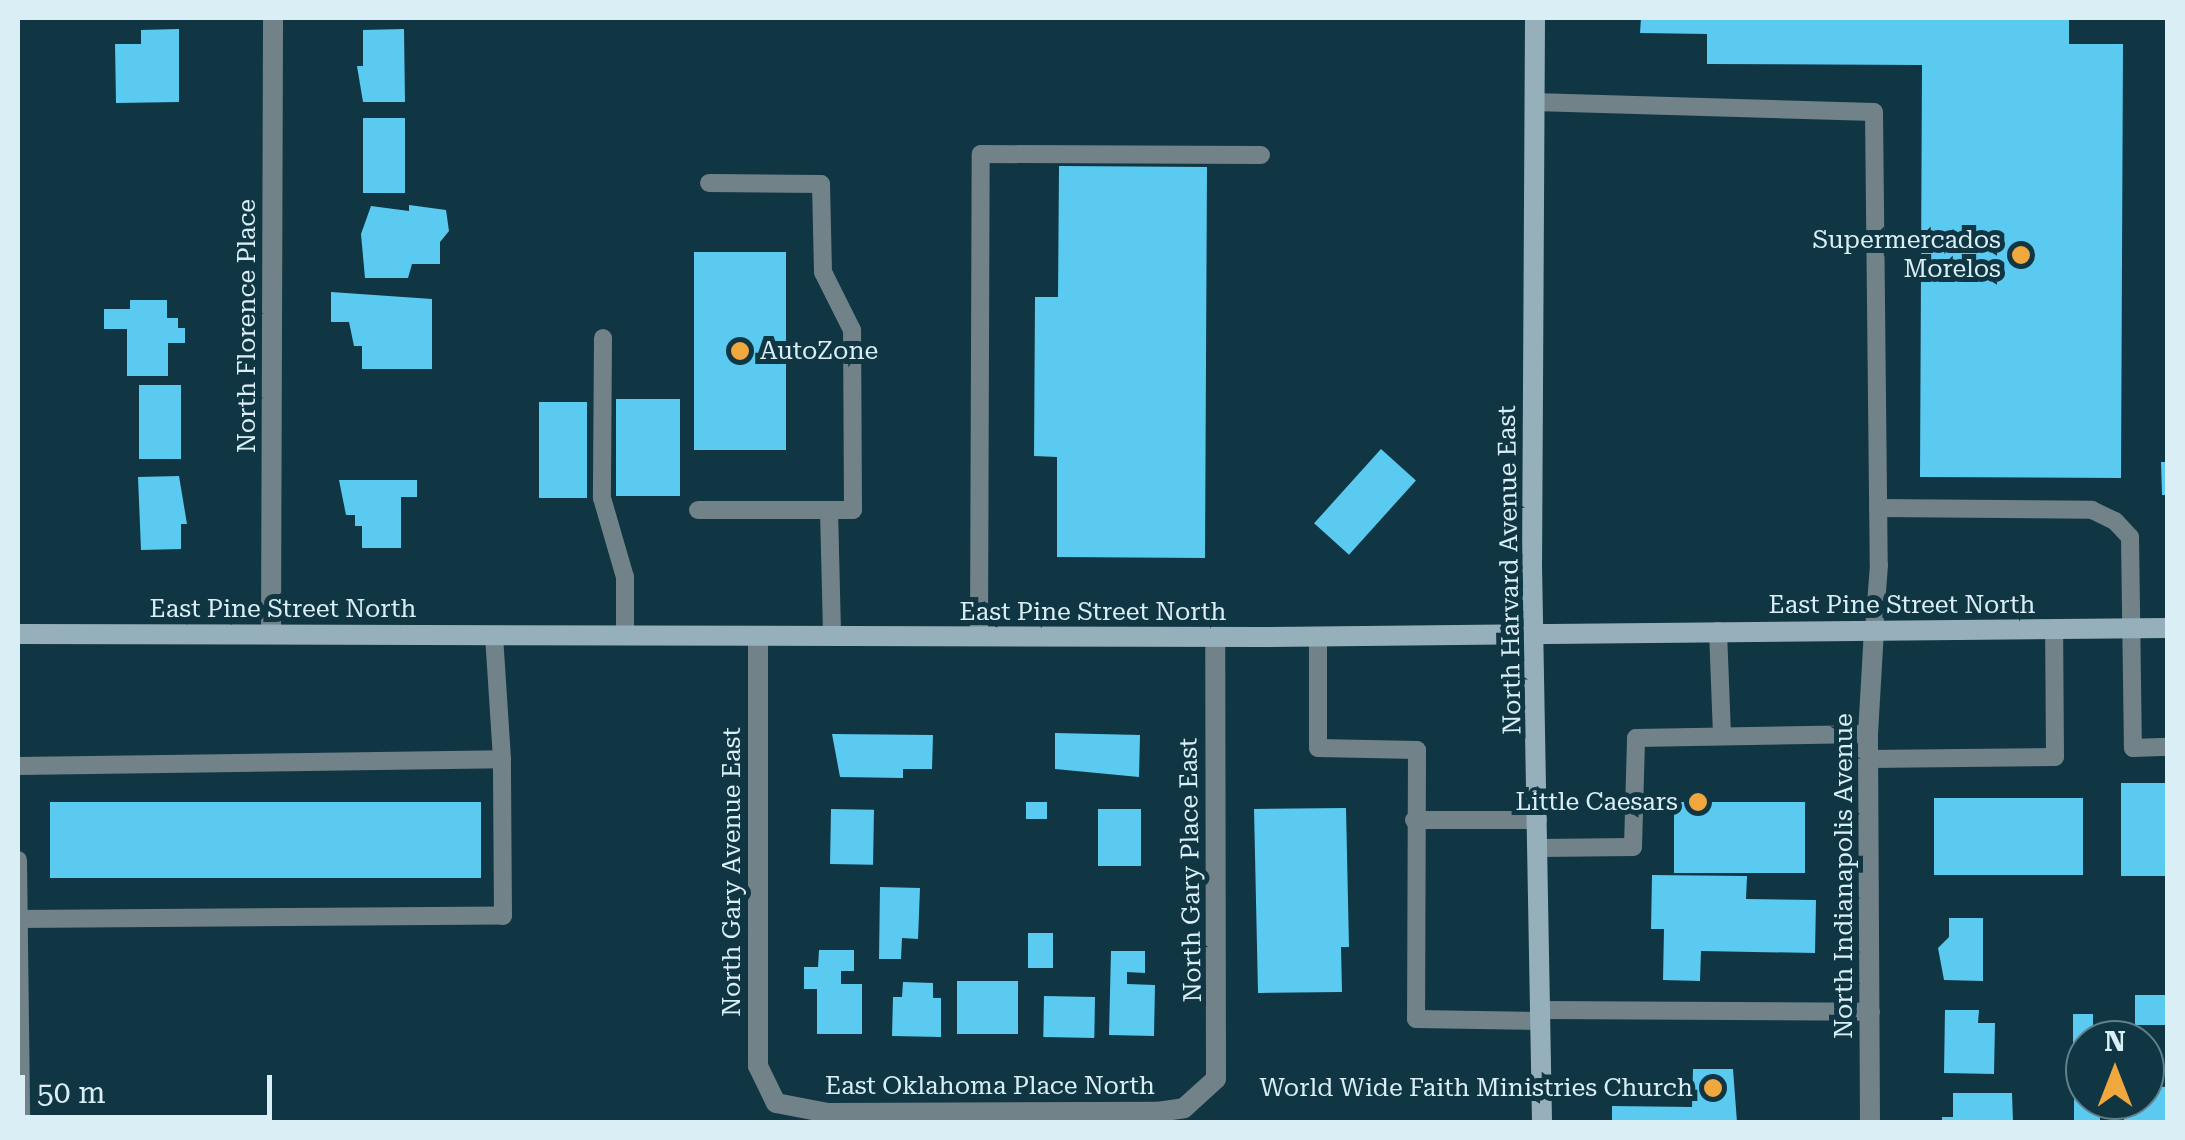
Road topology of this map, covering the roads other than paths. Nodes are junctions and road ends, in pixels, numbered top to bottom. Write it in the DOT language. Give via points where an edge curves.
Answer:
graph roads {
  1 [pos="273,18"];
  2 [pos="1534,18"];
  3 [pos="1534,102"];
  4 [pos="1261,155"];
  5 [pos="709,183"];
  6 [pos="603,338"];
  7 [pos="1878,508"];
  8 [pos="698,510"];
  9 [pos="829,510"];
  10 [pos="2130,628"];
  11 [pos="2168,628"];
  12 [pos="2054,629"];
  13 [pos="1874,630"];
  14 [pos="1718,631"];
  15 [pos="18,634"];
  16 [pos="271,634"];
  17 [pos="494,634"];
  18 [pos="1536,635"];
  19 [pos="625,636"];
  20 [pos="758,636"];
  21 [pos="832,636"];
  22 [pos="1318,637"];
  23 [pos="979,638"];
  24 [pos="1215,638"];
  25 [pos="1868,734"];
  26 [pos="1722,736"];
  27 [pos="2168,747"];
  28 [pos="1868,758"];
  29 [pos="502,759"];
  30 [pos="18,766"];
  31 [pos="1414,820"];
  32 [pos="1538,820"];
  33 [pos="1539,848"];
  34 [pos="18,860"];
  35 [pos="18,919"];
  36 [pos="1871,1012"];
  37 [pos="1541,1016"];
  38 [pos="1202,1096"];
  39 [pos="776,1104"];
  40 [pos="21,1122"];
  41 [pos="1542,1122"];
  42 [pos="1870,1122"];
  1 -- 16 [label="street, North Florence Place"];
  2 -- 3 [label="main road, North Harvard Avenue East"];
  3 -- 7 [label="lane" via="1874,112"];
  3 -- 18 [label="main road, North Harvard Avenue East"];
  4 -- 23 [label="lane" via="981,154"];
  5 -- 9 [label="lane" via="820,184 823,272 852,330 853,510"];
  6 -- 19 [label="lane" via="602,498 625,577"];
  7 -- 10 [label="lane" via="2092,510 2130,537"];
  7 -- 13 [label="lane"];
  8 -- 9 [label="lane"];
  9 -- 21 [label="lane"];
  10 -- 11 [label="main road, East Pine Street North"];
  10 -- 12 [label="main road, East Pine Street North"];
  10 -- 27 [label="lane" via="2133,748"];
  12 -- 13 [label="main road, East Pine Street North"];
  12 -- 28 [label="lane" via="2055,758"];
  13 -- 14 [label="main road, East Pine Street North"];
  13 -- 25 [label="street, North Indianapolis Avenue"];
  14 -- 18 [label="main road, East Pine Street North"];
  14 -- 26 [label="lane"];
  15 -- 16 [label="main road, East Pine Street North"];
  16 -- 17 [label="main road, East Pine Street North"];
  17 -- 19 [label="main road, East Pine Street North"];
  17 -- 29 [label="lane"];
  18 -- 22 [label="main road, East Pine Street North"];
  18 -- 32 [label="main road, North Harvard Avenue East"];
  19 -- 20 [label="main road, East Pine Street North"];
  20 -- 21 [label="main road, East Pine Street North"];
  20 -- 39 [label="street, North Gary Avenue East" via="756,1040 764,1086"];
  21 -- 23 [label="main road, East Pine Street North"];
  22 -- 24 [label="main road, East Pine Street North"];
  22 -- 31 [label="lane" via="1318,748 1416,750"];
  23 -- 24 [label="main road, East Pine Street North"];
  24 -- 38 [label="street, North Gary Place East" via="1218,1060 1216,1080"];
  25 -- 26 [label="lane"];
  25 -- 28 [label="street, North Indianapolis Avenue"];
  26 -- 33 [label="lane" via="1636,738 1633,847"];
  28 -- 36 [label="street, North Indianapolis Avenue"];
  29 -- 30 [label="lane"];
  29 -- 35 [label="lane" via="502,916"];
  31 -- 32 [label="lane"];
  31 -- 37 [label="lane" via="1416,1019"];
  32 -- 33 [label="main road, North Harvard Avenue East"];
  33 -- 37 [label="main road, North Harvard Avenue East"];
  34 -- 35 [label="lane"];
  35 -- 40 [label="lane"];
  36 -- 37 [label="lane"];
  36 -- 42 [label="street, North Indianapolis Avenue"];
  37 -- 41 [label="main road, North Harvard Avenue East"];
  38 -- 39 [label="street, East Oklahoma Place North" via="1184,1108 1157,1112 828,1113"];
}
